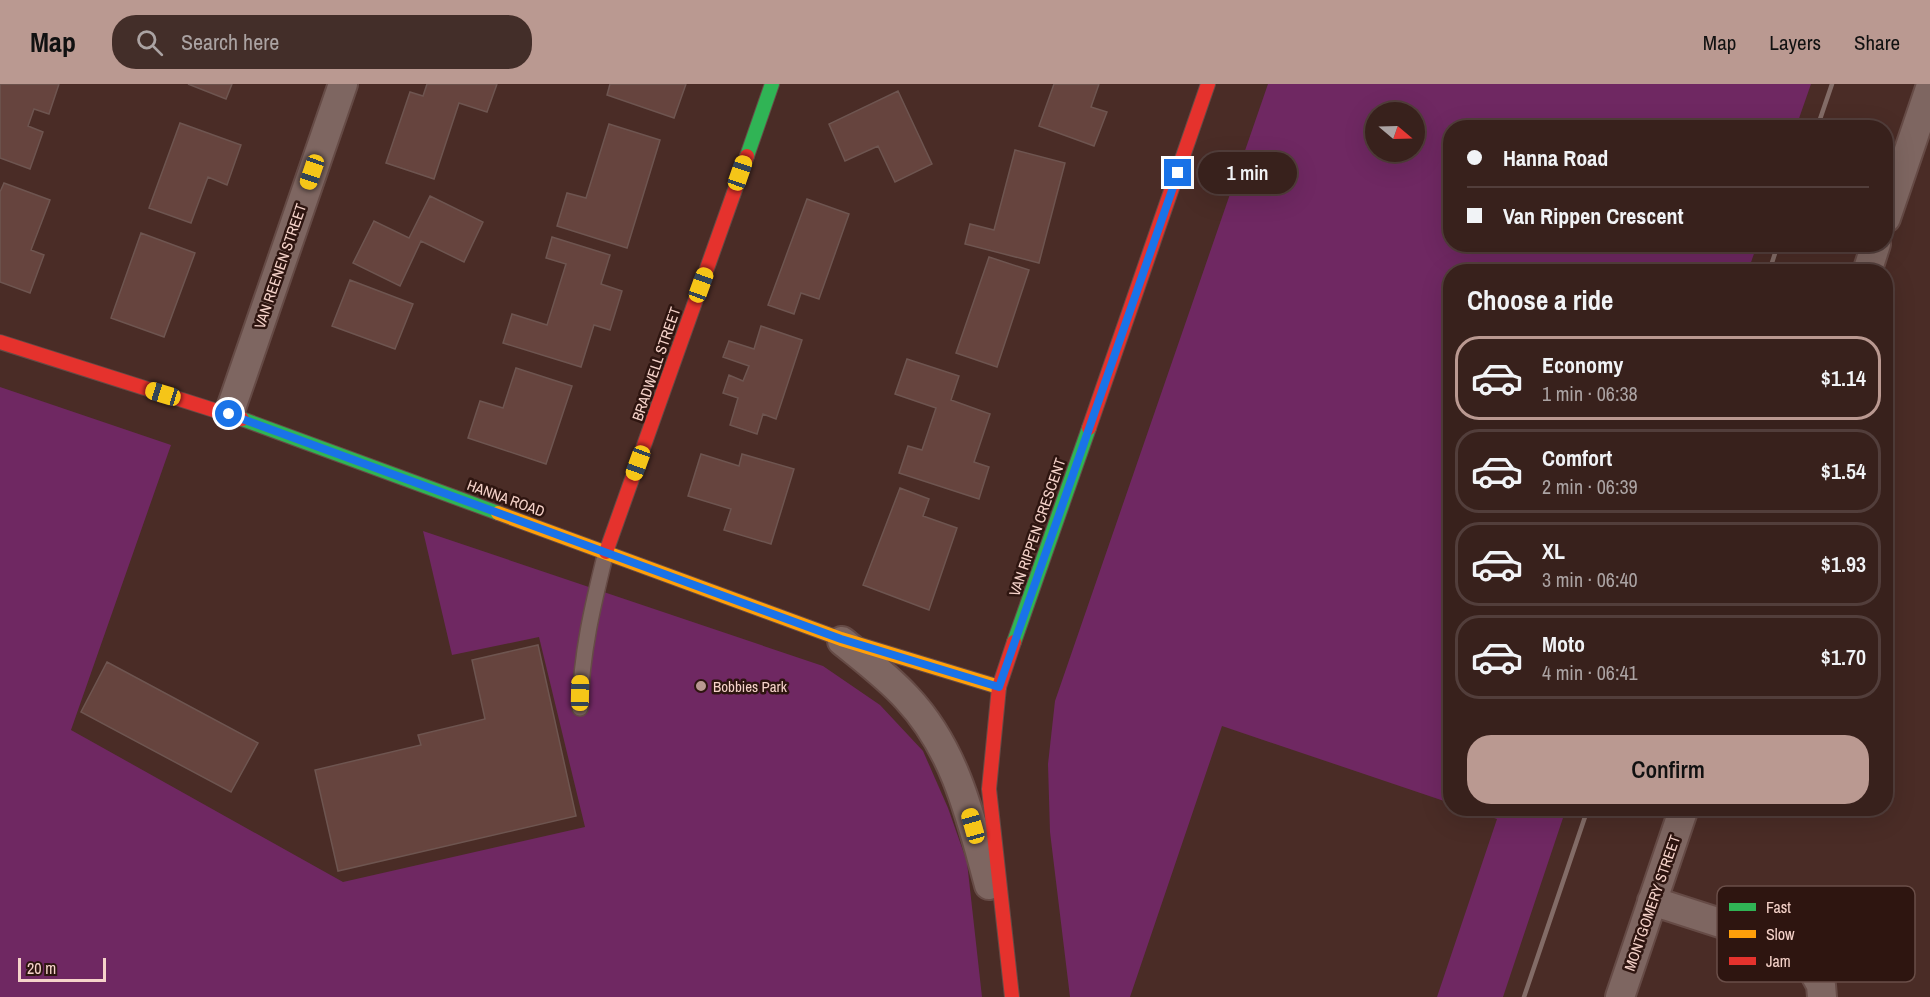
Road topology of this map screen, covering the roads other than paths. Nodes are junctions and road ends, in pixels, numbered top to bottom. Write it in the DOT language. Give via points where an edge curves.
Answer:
graph roads {
  1 [pos="343,84"];
  2 [pos="772,84"];
  3 [pos="1208,84"];
  4 [pos="1930,88"];
  5 [pos="1893,197"];
  6 [pos="0,342"];
  7 [pos="229,414"];
  8 [pos="606,552"];
  9 [pos="841,639"];
  10 [pos="999,687"];
  11 [pos="580,708"];
  12 [pos="1681,816"];
  13 [pos="1652,901"];
  14 [pos="1717,923"];
  15 [pos="1009,956"];
  16 [pos="1819,982"];
  17 [pos="1012,997"];
  18 [pos="1620,997"];
  19 [pos="1822,997"];
  1 -- 7 [label="street, VAN REENEN STREET"];
  2 -- 8 [label="street, BRADWELL STREET"];
  3 -- 10 [label="street, VAN RIPPEN CRESCENT"];
  4 -- 5 [label="street"];
  6 -- 7 [label="street, HANNA ROAD"];
  7 -- 8 [label="street, HANNA ROAD"];
  8 -- 9 [label="street, HANNA ROAD"];
  8 -- 11 [label="lane" via="590,618 580,678"];
  9 -- 10 [label="street, HANNA ROAD"];
  9 -- 15 [label="street" via="908,699 955,771"];
  10 -- 15 [label="street, VAN RIPPEN CRESCENT" via="989,789"];
  12 -- 13 [label="street, MONTGOMERY STREET"];
  13 -- 14 [label="street"];
  13 -- 18 [label="street, MONTGOMERY STREET"];
  15 -- 17 [label="street, VAN RIPPEN CRESCENT"];
  16 -- 19 [label="street"];
}
